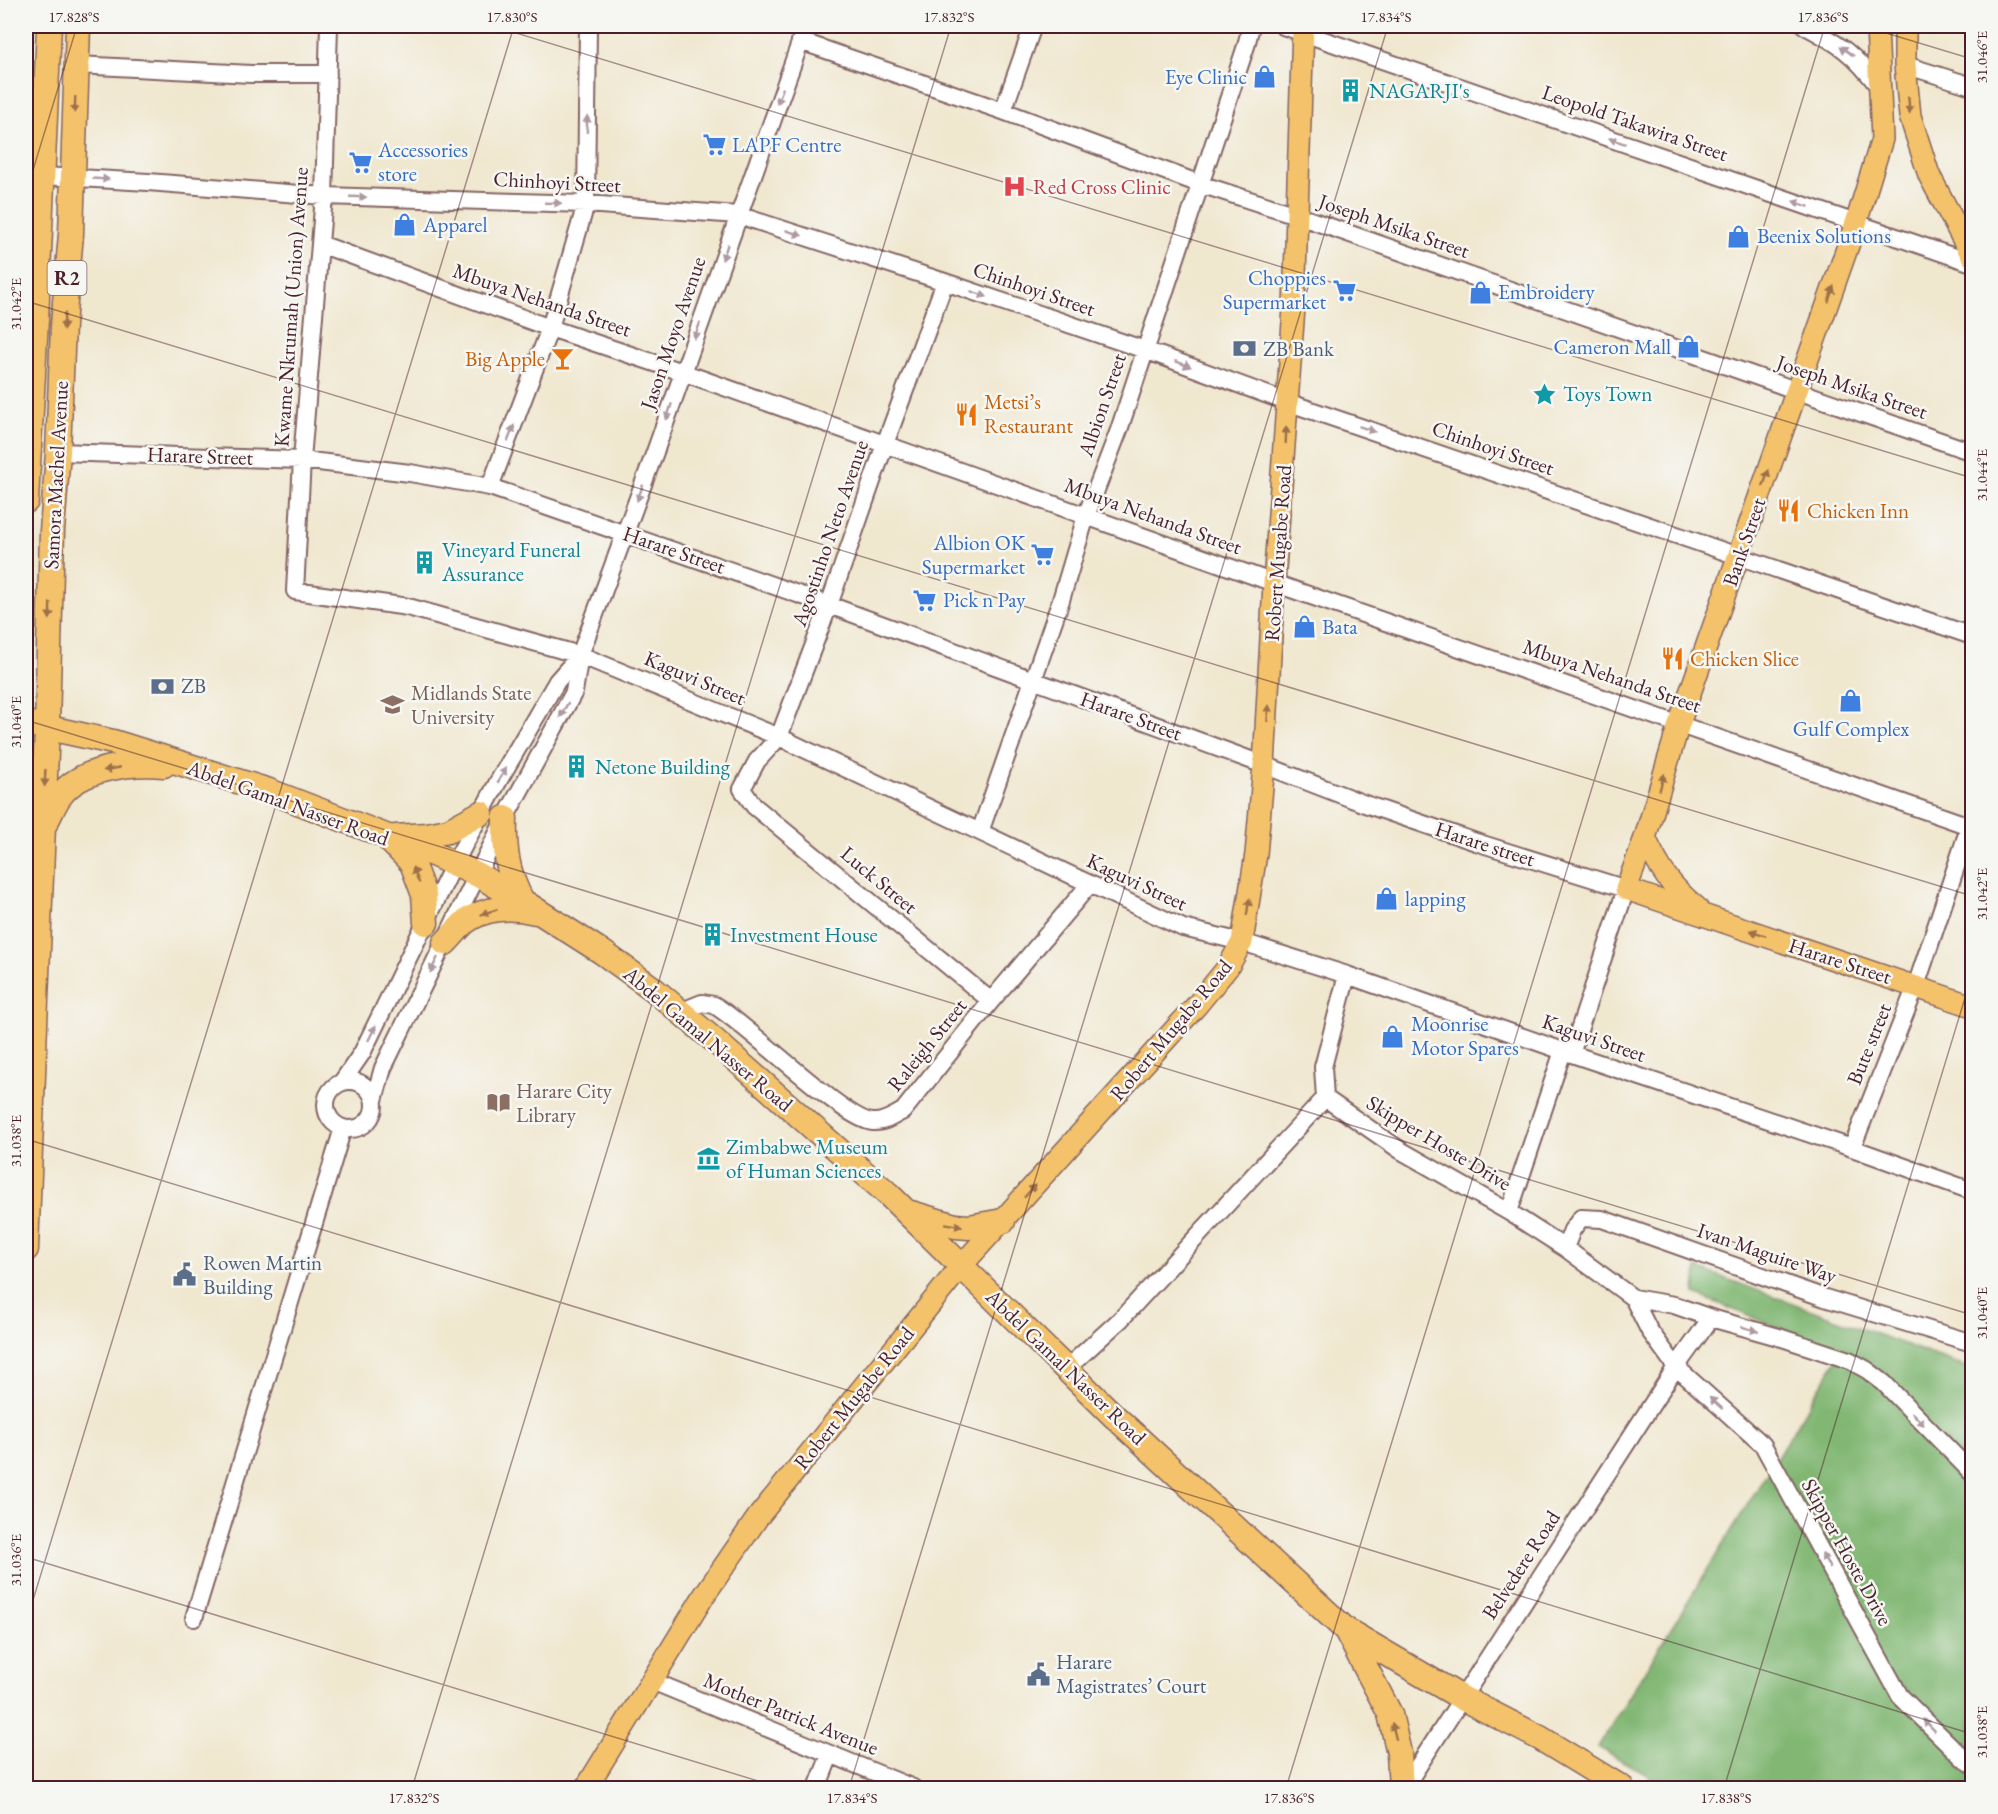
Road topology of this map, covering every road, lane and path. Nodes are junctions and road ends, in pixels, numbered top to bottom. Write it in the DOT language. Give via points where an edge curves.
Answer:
graph roads {
  1 [pos="49,26"];
  2 [pos="78,26"];
  3 [pos="329,26"];
  4 [pos="588,26"];
  5 [pos="1033,26"];
  6 [pos="1251,26"];
  7 [pos="1805,26"];
  8 [pos="1877,26"];
  9 [pos="1905,26"];
  10 [pos="1296,28"];
  11 [pos="803,33"];
  12 [pos="77,65"];
  13 [pos="1905,65"];
  14 [pos="328,74"];
  15 [pos="1972,86"];
  16 [pos="1879,87"];
  17 [pos="1003,111"];
  18 [pos="43,176"];
  19 [pos="72,178"];
  20 [pos="1200,184"];
  21 [pos="324,196"];
  22 [pos="586,204"];
  23 [pos="738,215"];
  24 [pos="1296,215"];
  25 [pos="1856,223"];
  26 [pos="320,244"];
  27 [pos="1972,256"];
  28 [pos="1972,263"];
  29 [pos="945,282"];
  30 [pos="550,328"];
  31 [pos="1145,350"];
  32 [pos="682,372"];
  33 [pos="1797,392"];
  34 [pos="1287,402"];
  35 [pos="885,444"];
  36 [pos="27,450"];
  37 [pos="58,452"];
  38 [pos="1972,452"];
  39 [pos="302,460"];
  40 [pos="490,487"];
  41 [pos="26,501"];
  42 [pos="1086,516"];
  43 [pos="626,533"];
  44 [pos="1739,555"];
  45 [pos="1274,583"];
  46 [pos="295,591"];
  47 [pos="829,605"];
  48 [pos="1972,636"];
  49 [pos="580,655"];
  50 [pos="1034,681"];
  51 [pos="1679,724"];
  52 [pos="36,725"];
  53 [pos="779,737"];
  54 [pos="1264,765"];
  55 [pos="191,767"];
  56 [pos="742,789"];
  57 [pos="481,813"];
  58 [pos="505,818"];
  59 [pos="1972,824"];
  60 [pos="43,829"];
  61 [pos="980,832"];
  62 [pos="387,837"];
  63 [pos="1645,838"];
  64 [pos="454,864"];
  65 [pos="478,875"];
  66 [pos="1089,885"];
  67 [pos="1626,889"];
  68 [pos="522,901"];
  69 [pos="543,914"];
  70 [pos="1708,916"];
  71 [pos="426,922"];
  72 [pos="1242,942"];
  73 [pos="445,943"];
  74 [pos="1347,975"];
  75 [pos="1916,986"];
  76 [pos="991,1001"];
  77 [pos="1972,1006"];
  78 [pos="680,1012"];
  79 [pos="1567,1053"];
  80 [pos="342,1082"];
  81 [pos="1324,1098"];
  82 [pos="374,1100"];
  83 [pos="343,1128"];
  84 [pos="1852,1148"];
  85 [pos="1972,1191"];
  86 [pos="906,1211"];
  87 [pos="1509,1212"];
  88 [pos="1003,1221"];
  89 [pos="1565,1248"];
  90 [pos="26,1249"];
  91 [pos="962,1265"];
  92 [pos="1634,1298"];
  93 [pos="1711,1318"];
  94 [pos="1972,1343"];
  95 [pos="1676,1367"];
  96 [pos="1066,1369"];
  97 [pos="1972,1473"];
  98 [pos="194,1618"];
  99 [pos="1346,1630"];
  100 [pos="652,1681"];
  101 [pos="1462,1698"];
  102 [pos="1501,1720"];
  103 [pos="830,1755"];
  104 [pos="1972,1764"];
  105 [pos="586,1788"];
  106 [pos="817,1788"];
  107 [pos="913,1788"];
  108 [pos="1403,1788"];
  109 [pos="1592,1788"];
  110 [pos="1622,1788"];
  1 -- 18 [label="highway, Samora Machel Avenue / R2"];
  2 -- 12 [label="highway, Samora Machel Avenue / R2"];
  3 -- 14 [label="street, Kwame Nkrumah (Union) Avenue"];
  22 -- 4 [label="street, one-way"];
  5 -- 17 [label="street"];
  6 -- 20 [label="street, Albion Street"];
  16 -- 7 [label="street, one-way" via="1846,49"];
  8 -- 16 [label="main road, Bank Street"];
  9 -- 13 [label="main road"];
  10 -- 24 [label="main road, Robert Mugabe Road"];
  25 -- 10 [label="street, Leopold Takawira Street, one-way"];
  11 -- 17 [label="street, Joseph Msika Street"];
  11 -- 23 [label="street, Jason Moyo Avenue, one-way"];
  12 -- 14 [label="street"];
  12 -- 19 [label="highway, Samora Machel Avenue / R2, one-way"];
  13 -- 15 [label="street"];
  13 -- 27 [label="main road, one-way" via="1910,116 1929,175"];
  14 -- 21 [label="street, Kwame Nkrumah (Union) Avenue"];
  16 -- 25 [label="main road, Bank Street" via="1882,139"];
  17 -- 20 [label="street, Joseph Msika Street"];
  18 -- 19 [label="street, Chinhoyi Street"];
  18 -- 36 [label="highway, Samora Machel Avenue / R2"];
  19 -- 21 [label="street, Chinhoyi Street, one-way"];
  19 -- 37 [label="highway, Samora Machel Avenue / R2, one-way"];
  20 -- 24 [label="street, Joseph Msika Street"];
  20 -- 31 [label="street, Albion Street"];
  21 -- 22 [label="street, Chinhoyi Street, one-way"];
  21 -- 26 [label="street, Kwame Nkrumah (Union) Avenue"];
  22 -- 23 [label="street, Chinhoyi Street"];
  22 -- 30 [label="street"];
  23 -- 29 [label="street, Chinhoyi Street, one-way"];
  23 -- 32 [label="street, Jason Moyo Avenue, one-way"];
  24 -- 33 [label="street, Joseph Msika Street"];
  24 -- 34 [label="main road, Robert Mugabe Road"];
  25 -- 28 [label="street, Leopold Takawira Street"];
  33 -- 25 [label="main road, Bank Street, one-way"];
  26 -- 30 [label="street, Mbuya Nehanda Street"];
  26 -- 39 [label="street, Kwame Nkrumah (Union) Avenue"];
  29 -- 31 [label="street, Chinhoyi Street, one-way"];
  29 -- 35 [label="street, Agostinho Neto Avenue"];
  30 -- 32 [label="street, Mbuya Nehanda Street"];
  40 -- 30 [label="street, one-way"];
  31 -- 34 [label="street, Chinhoyi Street, one-way"];
  31 -- 42 [label="street, Albion Street"];
  32 -- 35 [label="street, Mbuya Nehanda Street"];
  32 -- 43 [label="street, Jason Moyo Avenue, one-way"];
  33 -- 38 [label="street, Joseph Msika Street"];
  44 -- 33 [label="main road, Bank Street, one-way"];
  34 -- 44 [label="street, Chinhoyi Street, one-way"];
  45 -- 34 [label="main road, Robert Mugabe Road, one-way"];
  35 -- 42 [label="street, Mbuya Nehanda Street"];
  35 -- 47 [label="street, Agostinho Neto Avenue"];
  36 -- 41 [label="highway, Samora Machel Avenue / R2"];
  37 -- 39 [label="street, Harare Street"];
  37 -- 52 [label="highway, Samora Machel Avenue / R2, one-way"];
  39 -- 40 [label="street, Harare Street"];
  39 -- 46 [label="street, Kwame Nkrumah (Union) Avenue"];
  40 -- 43 [label="street, Harare Street"];
  42 -- 45 [label="street, Mbuya Nehanda Street"];
  42 -- 50 [label="street, Albion Street"];
  43 -- 47 [label="street, Harare Street"];
  43 -- 49 [label="street, Jason Moyo Avenue"];
  44 -- 48 [label="street, Chinhoyi Street"];
  44 -- 51 [label="main road, Bank Street"];
  45 -- 51 [label="street, Mbuya Nehanda Street"];
  54 -- 45 [label="main road, Robert Mugabe Road, one-way"];
  46 -- 49 [label="street, Kaguvi Street" via="408,607"];
  47 -- 50 [label="street, Harare Street"];
  47 -- 53 [label="street, Agostinho Neto Avenue"];
  49 -- 53 [label="street, Kaguvi Street"];
  57 -- 49 [label="street, Jason Moyo Avenue, one-way" via="557,681"];
  49 -- 58 [label="street, Jason Moyo Avenue, one-way" via="574,692"];
  50 -- 54 [label="street, Harare Street"];
  50 -- 61 [label="street, Albion Street"];
  51 -- 59 [label="street, Mbuya Nehanda Street"];
  63 -- 51 [label="main road, Bank Street, one-way"];
  52 -- 55 [label="highway, Abdel Gamal Nasser Road" via="113,742"];
  52 -- 60 [label="highway, Samora Machel Avenue / R2, one-way"];
  53 -- 56 [label="street, Agostinho Neto Avenue" via="756,761"];
  53 -- 61 [label="street, Kaguvi Street"];
  54 -- 67 [label="street, Harare street" via="1365,804"];
  72 -- 54 [label="main road, Robert Mugabe Road, one-way" via="1256,854"];
  55 -- 60 [label="highway, one-way" via="143,763 86,774 60,795"];
  55 -- 62 [label="highway, Abdel Gamal Nasser Road" via="269,791"];
  56 -- 76 [label="street, Luck Street" via="754,806"];
  57 -- 62 [label="highway" via="448,831"];
  57 -- 64 [label="street, Jason Moyo Avenue"];
  58 -- 65 [label="street, Jason Moyo Avenue"];
  58 -- 68 [label="highway" via="504,846 513,884"];
  59 -- 75 [label="street, Bute street"];
  60 -- 90 [label="highway, Samora Machel Avenue / R2"];
  61 -- 66 [label="street, Kaguvi Street"];
  62 -- 64 [label="highway, Abdel Gamal Nasser Road"];
  71 -- 62 [label="highway, one-way" via="424,895 412,863"];
  63 -- 67 [label="main road, Bank Street"];
  63 -- 70 [label="main road" via="1659,868 1677,892"];
  64 -- 65 [label="highway, Abdel Gamal Nasser Road"];
  64 -- 71 [label="street, Jason Moyo Avenue"];
  65 -- 68 [label="highway, Abdel Gamal Nasser Road"];
  65 -- 73 [label="street, Jason Moyo Avenue"];
  66 -- 72 [label="street, Kaguvi Street" via="1183,928"];
  66 -- 76 [label="street, Raleigh Street"];
  67 -- 70 [label="main road, Harare street"];
  67 -- 79 [label="street, Bank Street"];
  68 -- 69 [label="highway, Abdel Gamal Nasser Road"];
  69 -- 73 [label="highway, one-way" via="517,907 494,910 467,921"];
  69 -- 78 [label="highway, Abdel Gamal Nasser Road" via="610,958"];
  75 -- 70 [label="main road, Harare Street, one-way"];
  80 -- 71 [label="street, Jason Moyo Avenue, one-way" via="362,1053"];
  72 -- 74 [label="street, Kaguvi Street"];
  88 -- 72 [label="main road, Robert Mugabe Road, one-way" via="1197,1005 1228,967"];
  73 -- 82 [label="street, Jason Moyo Avenue, one-way" via="383,1068"];
  74 -- 79 [label="street, Kaguvi Street"];
  74 -- 81 [label="street" via="1323,1067"];
  75 -- 77 [label="main road, Harare Street"];
  75 -- 84 [label="street, Bute street"];
  76 -- 78 [label="street, Raleigh Street" via="903,1111 885,1121 872,1122 833,1100 714,1005 702,1003"];
  78 -- 86 [label="highway, Abdel Gamal Nasser Road"];
  79 -- 84 [label="street, Kaguvi Street"];
  79 -- 87 [label="street, Bank Street"];
  80 -- 82 [label="street" via="357,1082"];
  80 -- 83 [label="street" via="330,1093 327,1104 331,1120"];
  81 -- 87 [label="street, Skipper Hoste Drive" via="1400,1150"];
  81 -- 96 [label="street" via="1121,1318"];
  82 -- 83 [label="street" via="374,1110 364,1125"];
  83 -- 98 [label="street"];
  84 -- 85 [label="street, Kaguvi Street"];
  86 -- 88 [label="highway, one-way" via="955,1226"];
  86 -- 91 [label="highway, Abdel Gamal Nasser Road"];
  87 -- 89 [label="street, Skipper Hoste Drive"];
  88 -- 91 [label="main road, Robert Mugabe Road"];
  89 -- 92 [label="street, Skipper Hoste Drive"];
  89 -- 94 [label="street, Ivan Maguire Way" via="1581,1218 1602,1219 1824,1298"];
  91 -- 96 [label="highway, Abdel Gamal Nasser Road"];
  91 -- 100 [label="main road, Robert Mugabe Road" via="758,1517"];
  92 -- 93 [label="street, Skipper Hoste Drive" via="1674,1305"];
  92 -- 95 [label="street, Skipper Hoste Drive" via="1649,1329"];
  93 -- 95 [label="street"];
  93 -- 97 [label="street, Skipper Hoste Drive, one-way" via="1849,1360 1867,1370"];
  95 -- 101 [label="street, Belvedere Road"];
  104 -- 95 [label="street, Skipper Hoste Drive, one-way" via="1900,1696 1763,1444"];
  96 -- 99 [label="highway, Abdel Gamal Nasser Road"];
  99 -- 101 [label="highway, Abdel Gamal Nasser Road"];
  108 -- 99 [label="highway, one-way" via="1390,1714"];
  100 -- 103 [label="street, Mother Patrick Avenue"];
  100 -- 105 [label="main road, Robert Mugabe Road"];
  101 -- 102 [label="highway, Abdel Gamal Nasser Road"];
  101 -- 108 [label="street, Belvedere Road"];
  102 -- 109 [label="highway, Abdel Gamal Nasser Road" via="1534,1750"];
  102 -- 110 [label="highway, Abdel Gamal Nasser Road" via="1540,1738"];
  103 -- 106 [label="street"];
  103 -- 107 [label="street, Mother Patrick Avenue"];
}
